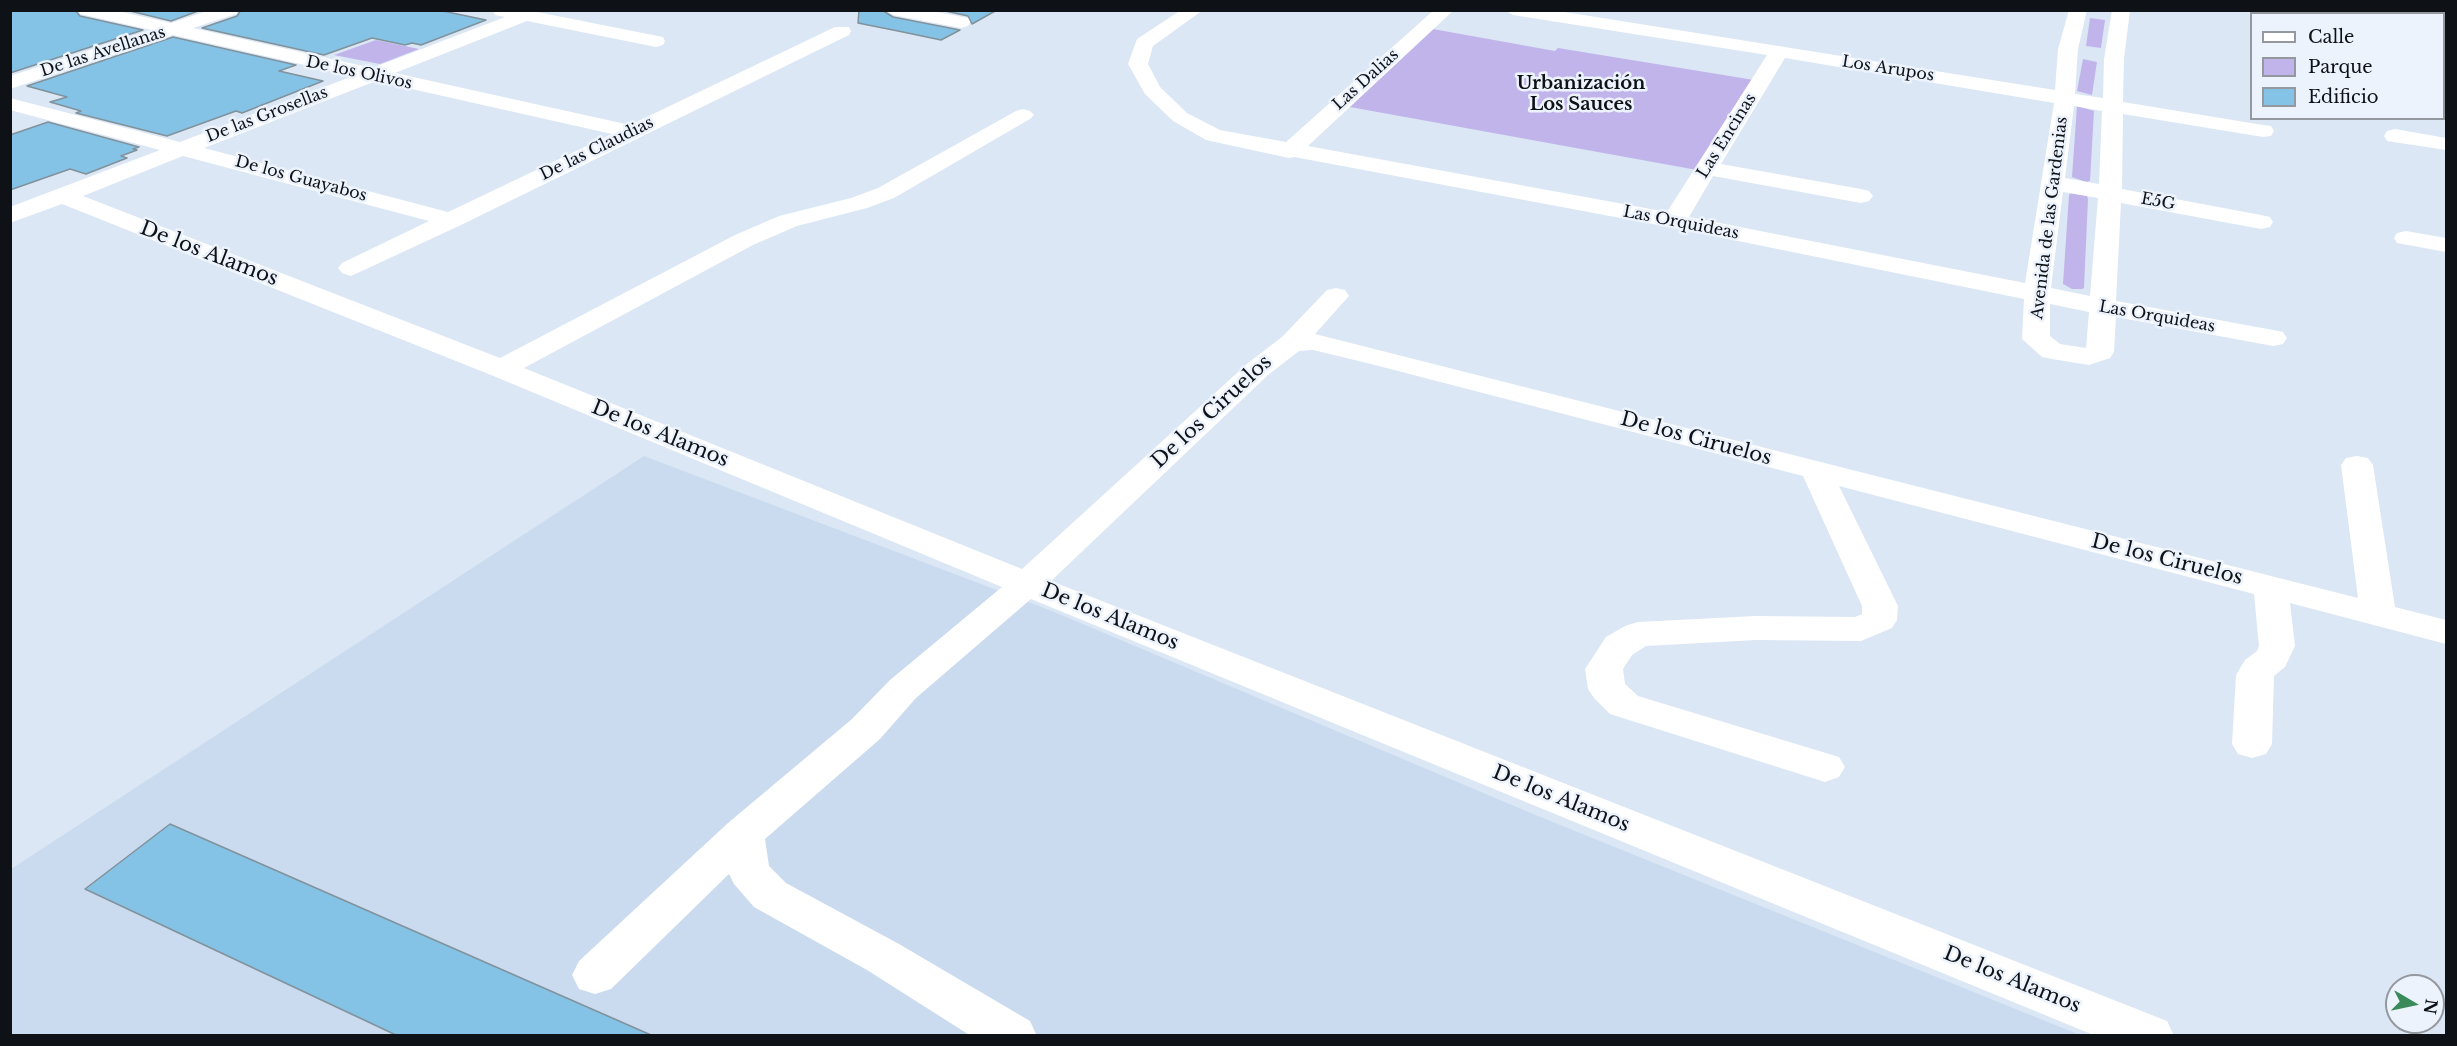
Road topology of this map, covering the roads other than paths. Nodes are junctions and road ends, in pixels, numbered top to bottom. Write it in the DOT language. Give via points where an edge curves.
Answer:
graph roads {
  1 [pos="87,10"];
  2 [pos="203,10"];
  3 [pos="230,10"];
  4 [pos="497,10"];
  5 [pos="1194,10"];
  6 [pos="1445,10"];
  7 [pos="1513,10"];
  8 [pos="895,11"];
  9 [pos="2078,11"];
  10 [pos="2120,15"];
  11 [pos="524,16"];
  12 [pos="877,21"];
  13 [pos="961,22"];
  14 [pos="162,28"];
  15 [pos="842,31"];
  16 [pos="656,41"];
  17 [pos="2068,49"];
  18 [pos="1779,51"];
  19 [pos="2115,55"];
  20 [pos="10,72"];
  21 [pos="371,75"];
  22 [pos="10,83"];
  23 [pos="2065,97"];
  24 [pos="10,104"];
  25 [pos="2112,106"];
  26 [pos="1023,115"];
  27 [pos="2263,131"];
  28 [pos="632,132"];
  29 [pos="2395,136"];
  30 [pos="2446,144"];
  31 [pos="183,148"];
  32 [pos="1289,151"];
  33 [pos="1707,168"];
  34 [pos="2054,183"];
  35 [pos="2110,192"];
  36 [pos="1862,196"];
  37 [pos="70,199"];
  38 [pos="10,216"];
  39 [pos="452,220"];
  40 [pos="1674,221"];
  41 [pos="2261,222"];
  42 [pos="2406,238"];
  43 [pos="2446,246"];
  44 [pos="351,268"];
  45 [pos="2037,294"];
  46 [pos="1336,296"];
  47 [pos="2104,308"];
  48 [pos="2273,338"];
  49 [pos="1292,343"];
  50 [pos="501,369"];
  51 [pos="2357,465"];
  52 [pos="1816,470"];
  53 [pos="1027,584"];
  54 [pos="2271,587"];
  55 [pos="2378,615"];
  56 [pos="2446,632"];
  57 [pos="2252,744"];
  58 [pos="1825,766"];
  59 [pos="743,834"];
  60 [pos="595,975"];
  61 [pos="1013,1035"];
  62 [pos="2150,1035"];
  1 -- 14 [label="street, De los Olivos"];
  2 -- 14 [label="street, De las Avellanas"];
  3 -- 14 [label="street, De las Avellanas"];
  4 -- 11 [label="street"];
  5 -- 32 [label="street, Las Orquideas" via="1144,43 1138,64 1152,90 1180,117 1214,135"];
  6 -- 32 [label="street, Las Dalias"];
  7 -- 18 [label="street, Los Arupos"];
  8 -- 12 [label="street"];
  8 -- 13 [label="street"];
  9 -- 10 [label="street"];
  9 -- 17 [label="street, Avenida de las Gardenias"];
  10 -- 19 [label="street, Avenida de las Gardenias"];
  11 -- 16 [label="street"];
  11 -- 21 [label="street, De las Grosellas"];
  14 -- 20 [label="street, De las Avellanas"];
  14 -- 21 [label="street, De los Olivos"];
  14 -- 22 [label="street, De las Avellanas"];
  15 -- 28 [label="street, De las Claudias"];
  17 -- 19 [label="street"];
  17 -- 23 [label="street, Avenida de las Gardenias"];
  18 -- 23 [label="street, Los Arupos"];
  18 -- 33 [label="street, Las Encinas"];
  19 -- 25 [label="street, Avenida de las Gardenias"];
  21 -- 28 [label="street, De los Olivos"];
  21 -- 31 [label="street, De las Grosellas"];
  23 -- 25 [label="street, Los Arupos"];
  23 -- 34 [label="street, Avenida de las Gardenias"];
  24 -- 31 [label="street, De los Guayabos"];
  25 -- 27 [label="street, Los Arupos"];
  25 -- 35 [label="street, Avenida de las Gardenias"];
  26 -- 50 [label="street" via="886,193 788,222 744,240"];
  28 -- 39 [label="street, De las Claudias"];
  29 -- 30 [label="street"];
  31 -- 38 [label="street, De las Grosellas"];
  31 -- 39 [label="street, De los Guayabos"];
  32 -- 40 [label="street, Las Orquideas"];
  33 -- 36 [label="street"];
  33 -- 40 [label="street, Las Encinas"];
  34 -- 35 [label="street, E5G"];
  34 -- 45 [label="street, Avenida de las Gardenias"];
  35 -- 41 [label="street, E5G"];
  35 -- 47 [label="street, Avenida de las Gardenias"];
  37 -- 50 [label="street, De los Alamos"];
  39 -- 44 [label="street, De las Claudias"];
  40 -- 45 [label="street, Las Orquideas"];
  42 -- 43 [label="street"];
  45 -- 47 [label="street, Las Orquideas"];
  45 -- 47 [label="street, Avenida de las Gardenias" via="2036,339 2052,351 2088,357 2100,352"];
  46 -- 49 [label="street"];
  47 -- 48 [label="street, Las Orquideas"];
  49 -- 52 [label="street, De los Ciruelos" via="1336,346"];
  49 -- 53 [label="street, De los Ciruelos" via="1258,369"];
  50 -- 53 [label="street, De los Alamos"];
  51 -- 55 [label="street"];
  52 -- 54 [label="street, De los Ciruelos"];
  52 -- 58 [label="street" via="1880,606 1879,620 1861,629 1756,628 1638,634 1619,646 1604,669 1607,688 1624,705"];
  53 -- 59 [label="street, De los Ciruelos" via="903,689 866,729"];
  53 -- 62 [label="street, De los Alamos"];
  54 -- 55 [label="street, De los Ciruelos"];
  54 -- 57 [label="street" via="2277,646 2272,658 2255,675"];
  55 -- 56 [label="street, De los Ciruelos"];
  59 -- 60 [label="street, De los Ciruelos"];
  59 -- 61 [label="street" via="749,872 770,895"];
}
